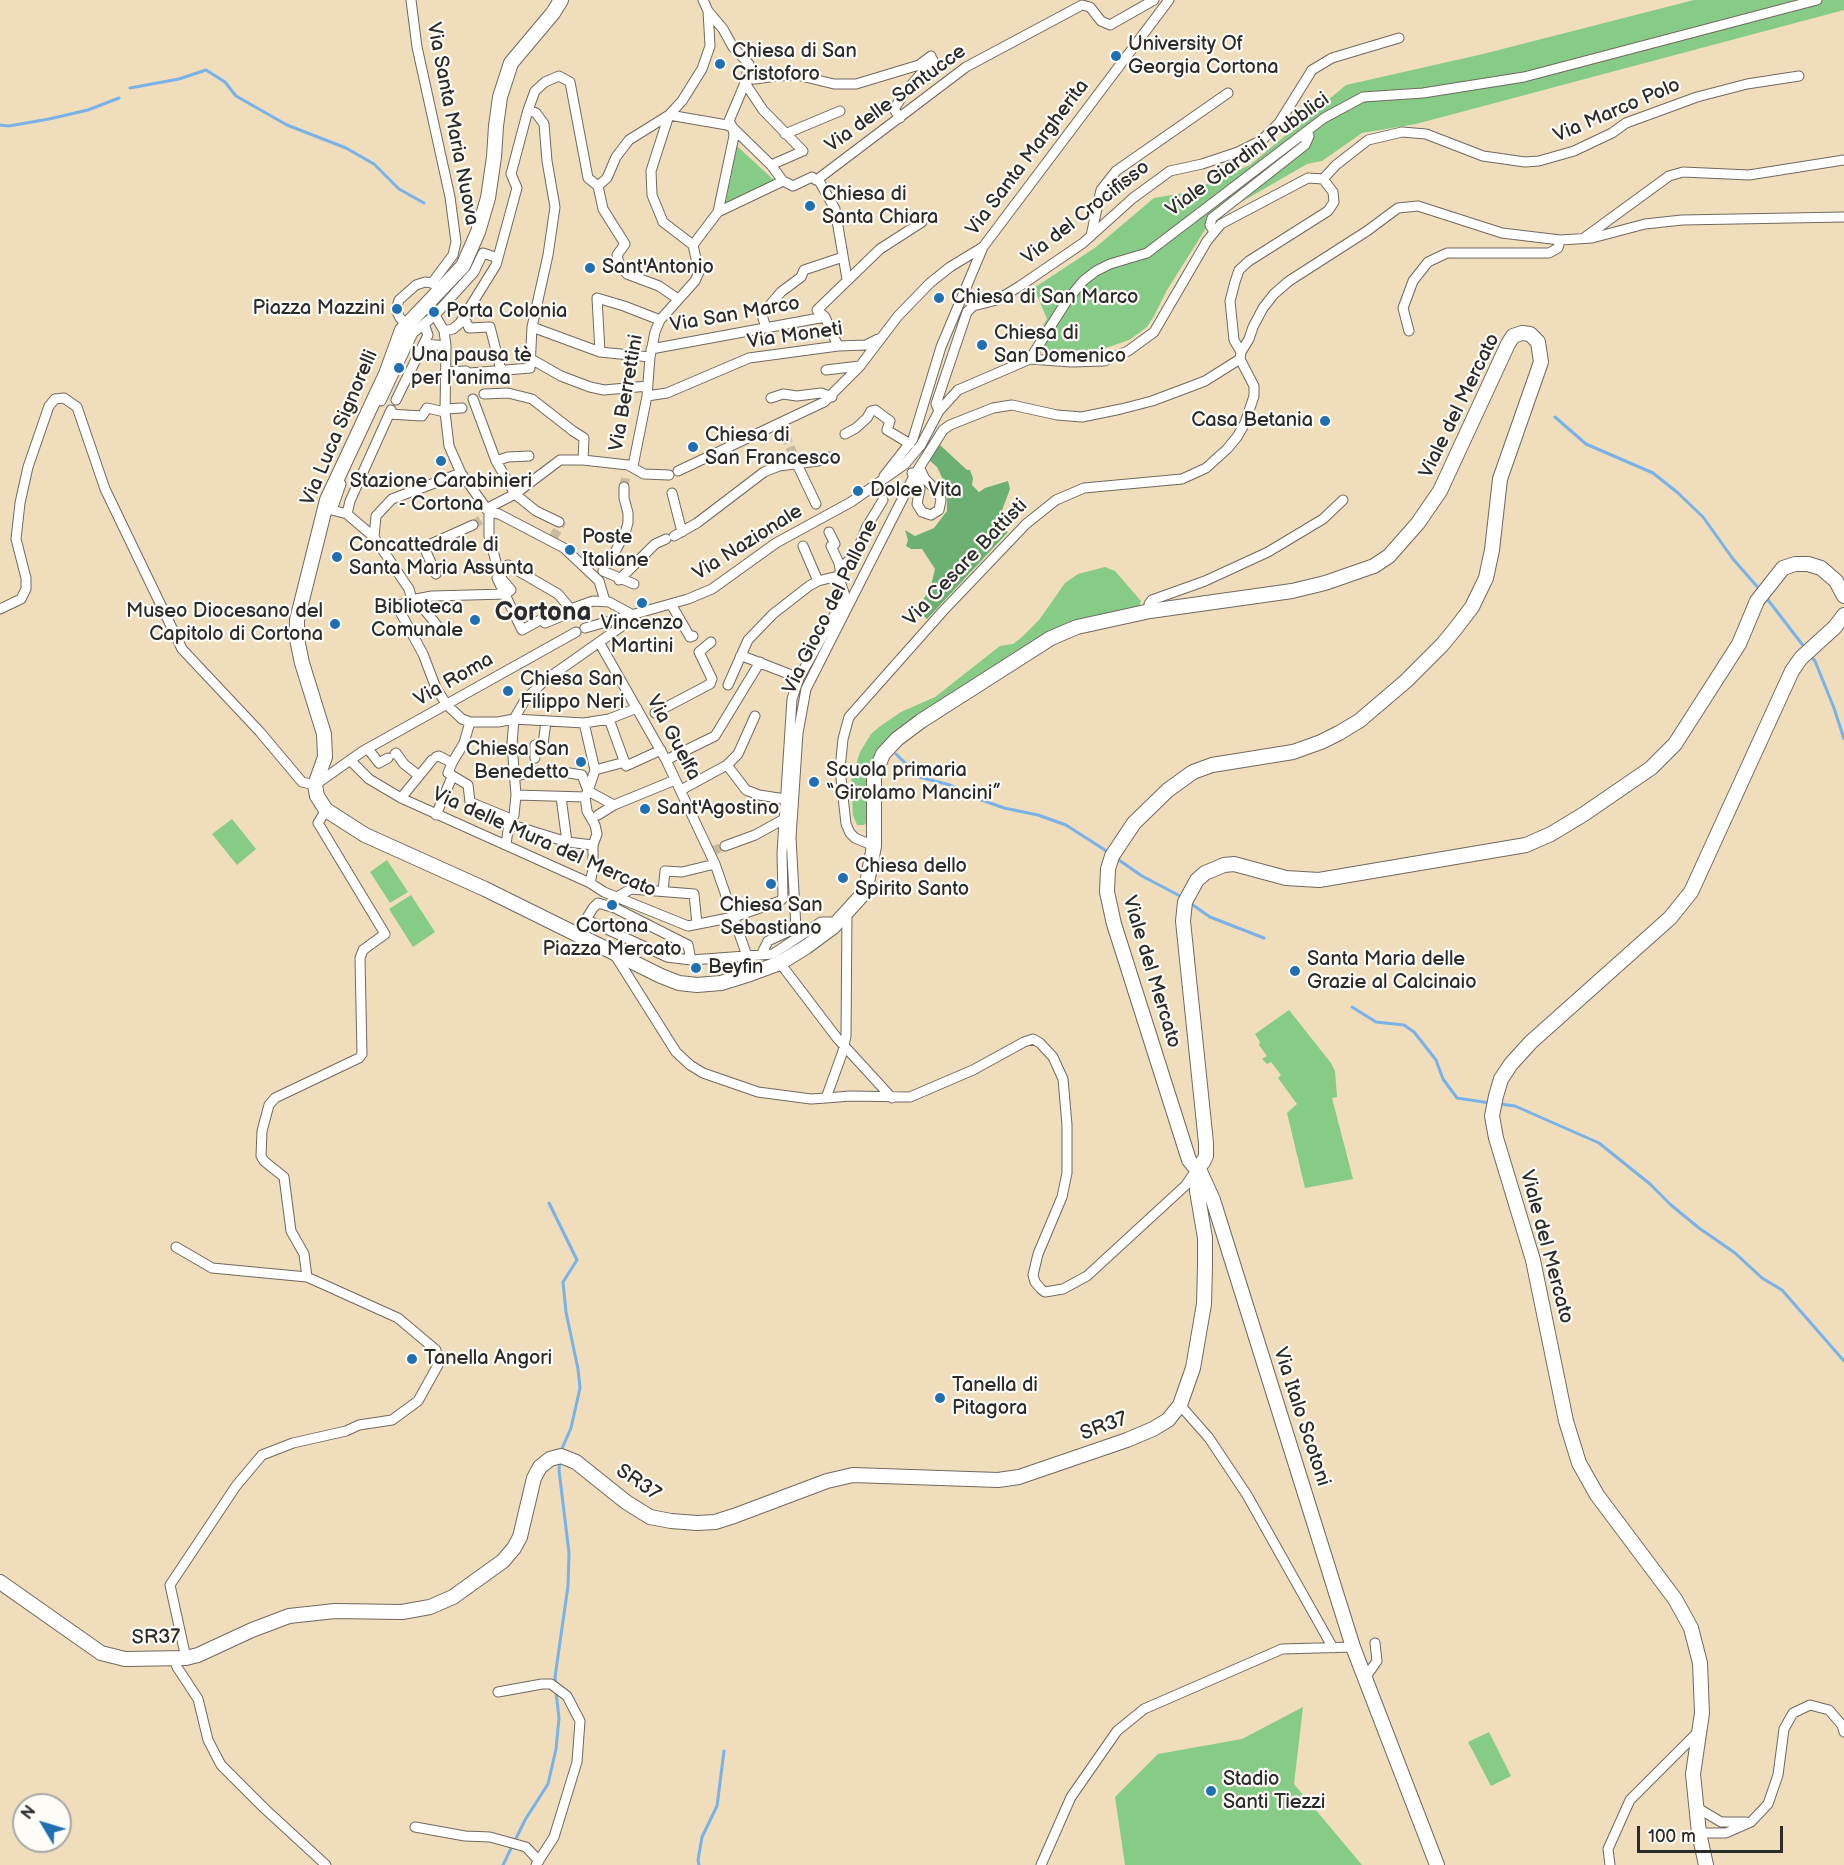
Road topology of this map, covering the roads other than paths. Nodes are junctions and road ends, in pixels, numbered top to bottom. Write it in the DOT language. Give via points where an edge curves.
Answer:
graph roads {
  1 [pos="411,0"];
  2 [pos="561,0"];
  3 [pos="703,0"];
  4 [pos="1154,0"];
  5 [pos="1169,0"];
  6 [pos="1817,0"];
  7 [pos="708,11"];
  8 [pos="1399,38"];
  9 [pos="1799,76"];
  10 [pos="746,80"];
  11 [pos="1228,93"];
  12 [pos="528,110"];
  13 [pos="840,111"];
  14 [pos="669,115"];
  15 [pos="900,118"];
  16 [pos="733,128"];
  17 [pos="1307,131"];
  18 [pos="785,134"];
  19 [pos="1844,160"];
  20 [pos="771,165"];
  21 [pos="818,179"];
  22 [pos="1323,179"];
  23 [pos="783,181"];
  24 [pos="598,186"];
  25 [pos="718,212"];
  26 [pos="1844,217"];
  27 [pos="922,222"];
  28 [pos="1214,232"];
  29 [pos="1091,236"];
  30 [pos="1583,238"];
  31 [pos="1560,240"];
  32 [pos="693,245"];
  33 [pos="983,247"];
  34 [pos="843,257"];
  35 [pos="498,258"];
  36 [pos="847,279"];
  37 [pos="436,287"];
  38 [pos="678,299"];
  39 [pos="432,309"];
  40 [pos="464,317"];
  41 [pos="825,317"];
  42 [pos="660,320"];
  43 [pos="424,324"];
  44 [pos="407,325"];
  45 [pos="532,327"];
  46 [pos="766,328"];
  47 [pos="444,331"];
  48 [pos="1409,331"];
  49 [pos="881,337"];
  50 [pos="425,344"];
  51 [pos="446,346"];
  52 [pos="838,346"];
  53 [pos="600,352"];
  54 [pos="651,353"];
  55 [pos="1241,356"];
  56 [pos="531,359"];
  57 [pos="1030,359"];
  58 [pos="860,366"];
  59 [pos="501,370"];
  60 [pos="826,370"];
  61 [pos="445,372"];
  62 [pos="648,391"];
  63 [pos="484,394"];
  64 [pos="832,397"];
  65 [pos="771,398"];
  66 [pos="473,399"];
  67 [pos="396,400"];
  68 [pos="462,408"];
  69 [pos="445,410"];
  70 [pos="939,411"];
  71 [pos="845,434"];
  72 [pos="910,444"];
  73 [pos="529,456"];
  74 [pos="830,457"];
  75 [pos="583,460"];
  76 [pos="496,461"];
  77 [pos="907,462"];
  78 [pos="797,464"];
  79 [pos="629,468"];
  80 [pos="461,473"];
  81 [pos="917,473"];
  82 [pos="884,480"];
  83 [pos="624,487"];
  84 [pos="672,493"];
  85 [pos="515,494"];
  86 [pos="884,500"];
  87 [pos="1343,500"];
  88 [pos="816,504"];
  89 [pos="347,514"];
  90 [pos="487,514"];
  91 [pos="559,522"];
  92 [pos="473,525"];
  93 [pos="829,532"];
  94 [pos="674,536"];
  95 [pos="374,537"];
  96 [pos="802,546"];
  97 [pos="616,550"];
  98 [pos="436,574"];
  99 [pos="500,577"];
  100 [pos="838,577"];
  101 [pos="619,580"];
  102 [pos="599,581"];
  103 [pos="818,581"];
  104 [pos="633,584"];
  105 [pos="1843,592"];
  106 [pos="506,594"];
  107 [pos="414,599"];
  108 [pos="605,601"];
  109 [pos="671,604"];
  110 [pos="397,606"];
  111 [pos="386,607"];
  112 [pos="0,609"];
  113 [pos="565,611"];
  114 [pos="1150,612"];
  115 [pos="633,615"];
  116 [pos="1844,615"];
  117 [pos="440,628"];
  118 [pos="1844,634"];
  119 [pos="693,636"];
  120 [pos="599,642"];
  121 [pos="711,642"];
  122 [pos="1814,646"];
  123 [pos="740,657"];
  124 [pos="760,662"];
  125 [pos="800,678"];
  126 [pos="728,685"];
  127 [pos="447,705"];
  128 [pos="637,708"];
  129 [pos="755,716"];
  130 [pos="649,717"];
  131 [pos="514,719"];
  132 [pos="609,719"];
  133 [pos="546,721"];
  134 [pos="470,722"];
  135 [pos="584,723"];
  136 [pos="368,749"];
  137 [pos="661,750"];
  138 [pos="535,758"];
  139 [pos="350,760"];
  140 [pos="666,760"];
  141 [pos="625,762"];
  142 [pos="452,763"];
  143 [pos="727,765"];
  144 [pos="595,770"];
  145 [pos="418,775"];
  146 [pos="513,776"];
  147 [pos="452,777"];
  148 [pos="675,780"];
  149 [pos="315,785"];
  150 [pos="681,790"];
  151 [pos="587,794"];
  152 [pos="516,795"];
  153 [pos="561,797"];
  154 [pos="401,798"];
  155 [pos="785,799"];
  156 [pos="614,805"];
  157 [pos="326,810"];
  158 [pos="436,815"];
  159 [pos="598,815"];
  160 [pos="784,819"];
  161 [pos="510,821"];
  162 [pos="567,842"];
  163 [pos="508,845"];
  164 [pos="593,845"];
  165 [pos="725,846"];
  166 [pos="874,846"];
  167 [pos="715,864"];
  168 [pos="590,883"];
  169 [pos="663,891"];
  170 [pos="617,897"];
  171 [pos="734,917"];
  172 [pos="842,917"];
  173 [pos="587,920"];
  174 [pos="697,924"];
  175 [pos="577,934"];
  176 [pos="613,952"];
  177 [pos="761,955"];
  178 [pos="747,956"];
  179 [pos="691,960"];
  180 [pos="780,963"];
  181 [pos="844,1046"];
  182 [pos="826,1098"];
  183 [pos="892,1098"];
  184 [pos="1198,1168"];
  185 [pos="176,1247"];
  186 [pos="307,1277"];
  187 [pos="1180,1405"];
  188 [pos="0,1582"];
  189 [pos="1375,1643"];
  190 [pos="1353,1647"];
  191 [pos="1333,1648"];
  192 [pos="180,1658"];
  193 [pos="1365,1678"];
  194 [pos="498,1692"];
  195 [pos="1700,1731"];
  196 [pos="1844,1731"];
  197 [pos="1696,1807"];
  198 [pos="1751,1821"];
  199 [pos="415,1827"];
  200 [pos="1699,1833"];
  201 [pos="538,1863"];
  202 [pos="326,1865"];
  203 [pos="1041,1865"];
  204 [pos="1437,1865"];
  205 [pos="1610,1865"];
  206 [pos="1706,1865"];
  1 -- 37 [label="street, Via Santa Maria Nuova" via="456,242"];
  2 -- 37 [label="main road, Via Luca Signorelli" via="511,63 500,97 493,168 478,232 463,266"];
  3 -- 7 [label="street"];
  4 -- 15 [label="street, Via delle Santucce" via="1110,25 1101,21 1090,7 1082,5 966,67"];
  5 -- 33 [label="street, Via Santa Margherita"];
  6 -- 17 [label="street, Viale Giardini Pubblici" via="1524,77 1424,93 1363,97"];
  7 -- 10 [label="street" via="749,64"];
  7 -- 14 [label="street" via="710,46 702,69"];
  8 -- 29 [label="street, Via del Crocifisso" via="1332,58 1312,70 1280,123 1262,140 1202,165 1170,171"];
  9 -- 22 [label="street, Via Marco Polo" via="1697,97 1626,123 1574,151 1539,161 1483,156 1426,134 1402,132 1368,140"];
  10 -- 15 [label="street" via="797,75 834,84 856,84 919,65 931,56 934,58 894,109"];
  10 -- 16 [label="street" via="729,121"];
  10 -- 18 [label="street" via="763,110"];
  11 -- 29 [label="street" via="1116,171 1101,190"];
  12 -- 24 [label="street" via="535,91 545,82 559,76 570,82 588,178"];
  12 -- 35 [label="street" via="511,174 517,188"];
  12 -- 45 [label="street" via="536,113 544,124 555,207"];
  13 -- 18 [label="street"];
  14 -- 16 [label="street"];
  14 -- 24 [label="street" via="629,140"];
  14 -- 32 [label="street" via="651,171 652,195 663,222"];
  15 -- 21 [label="street, Via delle Santucce"];
  16 -- 20 [label="street"];
  16 -- 25 [label="street"];
  17 -- 28 [label="street" via="1305,145 1212,218"];
  17 -- 57 [label="street, Viale Giardini Pubblici" via="1147,252 1110,264 1083,281"];
  18 -- 20 [label="street" via="803,151"];
  19 -- 30 [label="street" via="1749,176 1683,172 1669,176"];
  20 -- 23 [label="street"];
  21 -- 23 [label="street, Via delle Santucce" via="812,177 793,186"];
  21 -- 34 [label="street" via="835,209"];
  22 -- 28 [label="street" via="1308,178 1221,224"];
  22 -- 55 [label="street, Via Cesare Battisti" via="1333,192 1334,202 1328,211 1239,270 1230,301 1234,340"];
  23 -- 25 [label="street, Via delle Santucce"];
  24 -- 38 [label="street" via="603,209 625,244 617,255 620,266 627,274 659,286"];
  25 -- 32 [label="street"];
  26 -- 30 [label="street" via="1682,220"];
  27 -- 36 [label="street" via="880,249"];
  28 -- 57 [label="street" via="1154,332 1128,351 1104,361"];
  29 -- 70 [label="street, Via del Crocifisso" via="1011,293 973,306 967,312 936,405"];
  30 -- 31 [label="street"];
  31 -- 48 [label="street" via="1558,248 1549,253 1448,253 1428,262 1413,281 1403,308"];
  31 -- 55 [label="street" via="1502,233 1418,206 1398,208 1289,280 1263,308"];
  32 -- 38 [label="street, Via Berrettini" via="699,272"];
  33 -- 49 [label="street" via="930,283"];
  33 -- 72 [label="street, Via Santa Margherita" via="941,347"];
  34 -- 36 [label="street"];
  34 -- 46 [label="street" via="804,270 762,315"];
  35 -- 39 [label="street" via="483,253 474,272"];
  35 -- 40 [label="street"];
  36 -- 41 [label="street" via="817,310"];
  37 -- 39 [label="main road, Via Luca Signorelli"];
  37 -- 44 [label="street" via="425,282 416,285 399,300 396,310"];
  38 -- 42 [label="street, Via Berrettini"];
  39 -- 43 [label="street"];
  39 -- 44 [label="main road, Via Luca Signorelli"];
  39 -- 47 [label="street"];
  40 -- 47 [label="street" via="453,329"];
  40 -- 59 [label="street" via="469,328 490,327"];
  41 -- 46 [label="street, Via San Marco"];
  41 -- 52 [label="street"];
  42 -- 53 [label="street" via="597,298"];
  42 -- 54 [label="street, Via Berrettini"];
  43 -- 50 [label="street" via="428,335"];
  43 -- 89 [label="street" via="409,340 333,503 332,510"];
  44 -- 149 [label="main road, Via Luca Signorelli" via="327,500 297,620 302,663 324,734 325,757"];
  45 -- 53 [label="street, Via San Marco"];
  45 -- 56 [label="street"];
  46 -- 54 [label="street, Via San Marco"];
  47 -- 51 [label="street"];
  49 -- 52 [label="street, Via Moneti" via="866,345"];
  49 -- 58 [label="street"];
  50 -- 51 [label="street"];
  50 -- 67 [label="street"];
  51 -- 61 [label="street"];
  52 -- 62 [label="street, Via Moneti" via="749,358 667,393"];
  53 -- 54 [label="street, Via San Marco"];
  54 -- 62 [label="street, Via Berrettini"];
  55 -- 81 [label="street, Via Gioco del Pallone" via="1205,381 1121,409 1082,417 1012,405 993,408 943,430"];
  55 -- 166 [label="street, Via Cesare Battisti" via="1254,386 1254,396 1237,437 1217,459 1182,479 1084,488 1056,500 1026,524 950,603 849,717 840,769 846,824 855,838"];
  56 -- 59 [label="street" via="530,368"];
  56 -- 62 [label="street, Via Moneti" via="590,387"];
  57 -- 70 [label="street" via="958,390"];
  58 -- 60 [label="street"];
  58 -- 64 [label="street"];
  59 -- 61 [label="street" via="470,375"];
  61 -- 69 [label="street"];
  62 -- 79 [label="street, Via Berrettini"];
  63 -- 75 [label="street" via="508,393 532,399 584,438"];
  64 -- 65 [label="street" via="821,393"];
  64 -- 79 [label="street" via="674,473 644,474"];
  66 -- 76 [label="street"];
  68 -- 69 [label="street"];
  69 -- 80 [label="street" via="449,446"];
  69 -- 89 [label="street" via="426,408 422,416 390,412"];
  70 -- 77 [label="street"];
  71 -- 72 [label="street" via="875,410 890,421 887,430"];
  72 -- 82 [label="street, Via Santa Margherita"];
  73 -- 76 [label="street"];
  74 -- 78 [label="street"];
  75 -- 79 [label="street"];
  75 -- 85 [label="street" via="560,460"];
  76 -- 85 [label="street"];
  77 -- 81 [label="street"];
  77 -- 82 [label="street, Via Nazionale"];
  78 -- 88 [label="street"];
  78 -- 94 [label="street" via="764,472"];
  80 -- 90 [label="street"];
  80 -- 95 [label="street" via="392,499 376,516"];
  81 -- 177 [label="street, Via Gioco del Pallone" via="806,690 798,733 791,838 796,928 768,941"];
  82 -- 109 [label="street, Via Nazionale" via="776,543 720,584"];
  83 -- 97 [label="street" via="628,523"];
  84 -- 94 [label="street"];
  85 -- 90 [label="street"];
  85 -- 91 [label="street"];
  86 -- 100 [label="street" via="868,524 856,554"];
  87 -- 114 [label="street" via="1323,519 1268,552 1205,582 1152,600"];
  89 -- 95 [label="street"];
  90 -- 99 [label="street"];
  90 -- 102 [label="street" via="499,514 553,539"];
  92 -- 98 [label="street" via="424,547"];
  93 -- 100 [label="street" via="839,563"];
  94 -- 101 [label="street" via="655,544"];
  95 -- 107 [label="street"];
  96 -- 103 [label="street"];
  99 -- 106 [label="street" via="511,590"];
  99 -- 113 [label="street" via="508,565 558,594 569,607"];
  100 -- 103 [label="street"];
  100 -- 125 [label="street" via="844,596"];
  101 -- 102 [label="street" via="605,568"];
  101 -- 104 [label="street"];
  102 -- 108 [label="street"];
  103 -- 123 [label="street" via="773,614 748,640"];
  105 -- 184 [label="main road, Viale del Mercato" via="1821,568 1808,564 1783,568 1757,601 1739,644 1676,744 1651,768 1551,834 1526,845 1319,880 1286,878 1234,864 1205,873 1197,880 1185,902 1183,921 1206,1143 1206,1156"];
  106 -- 107 [label="street"];
  106 -- 113 [label="street" via="522,630 542,619 545,623 562,616"];
  107 -- 110 [label="street"];
  107 -- 117 [label="street"];
  108 -- 113 [label="street" via="593,600"];
  108 -- 115 [label="street"];
  109 -- 115 [label="street, Via Nazionale"];
  109 -- 119 [label="street" via="690,637"];
  110 -- 111 [label="street"];
  110 -- 127 [label="street"];
  112 -- 149 [label="street" via="21,599 26,589 16,539 20,503 49,406 55,399 64,398 77,407 105,489 182,649 302,782"];
  114 -- 166 [label="main road, Viale del Mercato" via="1077,627 1052,638 897,739 883,754 874,776"];
  114 -- 184 [label="main road, Viale del Mercato" via="1292,591 1341,579 1389,556 1440,491 1508,344 1522,333 1530,334 1538,342 1541,362 1500,479 1486,578 1472,607 1442,645 1359,721 1321,742 1293,752 1212,765 1193,772 1134,823 1112,856 1107,892 1114,924 1189,1160"];
  115 -- 120 [label="street"];
  115 -- 127 [label="street, Via Roma" via="582,629"];
  116 -- 122 [label="main road, Viale del Mercato"];
  118 -- 122 [label="main road"];
  120 -- 128 [label="street, Via Guelfa"];
  120 -- 131 [label="street" via="544,681 525,700"];
  121 -- 130 [label="street" via="699,652 712,679 710,684"];
  122 -- 195 [label="main road, Viale del Mercato" via="1801,658 1781,690 1691,892 1670,918 1511,1064 1501,1079 1492,1116 1533,1260 1566,1421 1579,1462 1596,1495 1675,1599 1691,1628 1700,1663"];
  123 -- 124 [label="street"];
  123 -- 126 [label="street"];
  124 -- 125 [label="street"];
  124 -- 140 [label="street" via="715,736"];
  125 -- 155 [label="street" via="792,699"];
  127 -- 134 [label="street"];
  127 -- 136 [label="street, Via Roma"];
  128 -- 130 [label="street, Via Guelfa"];
  128 -- 132 [label="street"];
  129 -- 143 [label="street" via="738,754"];
  130 -- 137 [label="street, Via Guelfa"];
  131 -- 133 [label="street"];
  131 -- 134 [label="street"];
  131 -- 146 [label="street"];
  132 -- 135 [label="street"];
  132 -- 141 [label="street"];
  133 -- 135 [label="street"];
  133 -- 138 [label="street" via="543,745 535,745"];
  134 -- 142 [label="street"];
  135 -- 144 [label="street"];
  136 -- 139 [label="street, Via Roma"];
  136 -- 145 [label="street" via="379,764 396,753"];
  137 -- 140 [label="street, Via Guelfa"];
  137 -- 141 [label="street" via="626,766"];
  139 -- 149 [label="street, Via Roma"];
  139 -- 154 [label="street, Via delle Mura del Mercato" via="369,778"];
  140 -- 148 [label="street, Via Guelfa"];
  141 -- 144 [label="street"];
  142 -- 145 [label="street" via="439,756"];
  142 -- 147 [label="street" via="448,773"];
  143 -- 150 [label="street"];
  143 -- 155 [label="street" via="746,790"];
  144 -- 151 [label="street"];
  145 -- 154 [label="street"];
  146 -- 151 [label="street" via="537,771 582,775"];
  146 -- 152 [label="street"];
  147 -- 158 [label="street"];
  147 -- 161 [label="street" via="468,785 470,802"];
  148 -- 150 [label="street, Via Guelfa"];
  148 -- 156 [label="street"];
  149 -- 157 [label="main road" via="316,796"];
  150 -- 167 [label="street, Via Guelfa"];
  151 -- 153 [label="street"];
  151 -- 156 [label="street"];
  151 -- 164 [label="street" via="587,811 597,834"];
  152 -- 153 [label="street"];
  152 -- 161 [label="street"];
  153 -- 162 [label="street"];
  154 -- 158 [label="street, Via delle Mura del Mercato"];
  155 -- 160 [label="street"];
  156 -- 159 [label="street"];
  157 -- 175 [label="main road" via="365,835"];
  157 -- 186 [label="street" via="318,822 385,934 363,950 360,958 362,1054 275,1098 262,1131 261,1156 284,1177 291,1231 304,1254"];
  158 -- 163 [label="street, Via delle Mura del Mercato"];
  160 -- 165 [label="street"];
  160 -- 171 [label="street, Via delle Mura del Mercato" via="783,898"];
  161 -- 162 [label="street"];
  161 -- 163 [label="street"];
  162 -- 164 [label="street"];
  163 -- 168 [label="street, Via delle Mura del Mercato"];
  164 -- 168 [label="street"];
  166 -- 172 [label="main road, Viale del Mercato" via="863,894"];
  167 -- 169 [label="street" via="682,872 665,871"];
  167 -- 171 [label="street, Via Guelfa"];
  168 -- 170 [label="street, Via delle Mura del Mercato"];
  169 -- 170 [label="street" via="628,889"];
  169 -- 174 [label="street" via="694,894"];
  170 -- 174 [label="street, Via delle Mura del Mercato" via="688,926"];
  171 -- 174 [label="street, Via delle Mura del Mercato"];
  171 -- 178 [label="street, Via Guelfa"];
  172 -- 177 [label="street" via="821,922 773,954"];
  172 -- 180 [label="main road, Viale del Mercato"];
  172 -- 181 [label="street"];
  173 -- 175 [label="street"];
  173 -- 179 [label="street" via="667,957"];
  173 -- 179 [label="street" via="598,903 615,908 688,945"];
  175 -- 176 [label="main road, Viale del Mercato"];
  176 -- 180 [label="main road, Viale del Mercato" via="679,983 697,985 721,983"];
  176 -- 182 [label="street" via="676,1052 690,1065 758,1092"];
  177 -- 178 [label="street"];
  178 -- 179 [label="street"];
  180 -- 181 [label="street"];
  181 -- 182 [label="street"];
  181 -- 183 [label="street"];
  182 -- 183 [label="street"];
  183 -- 184 [label="street" via="927,1091 1033,1039 1053,1057 1063,1078 1067,1173 1033,1275 1045,1292 1063,1289 1087,1276 1186,1185"];
  184 -- 187 [label="main road, SR37" via="1197,1191 1205,1238 1204,1304 1193,1368"];
  184 -- 190 [label="main road, Via Italo Scotoni" via="1213,1200"];
  185 -- 186 [label="street" via="212,1268"];
  186 -- 192 [label="street" via="398,1318 436,1350 438,1365 418,1401 392,1420 359,1425 262,1455 236,1486 171,1585"];
  187 -- 191 [label="street" via="1209,1438 1247,1495"];
  187 -- 192 [label="main road, SR37" via="1168,1420 1153,1429 1019,1477 966,1480 853,1475 715,1522 650,1517 576,1462 558,1457 540,1467 534,1478 514,1548 503,1561 453,1597 430,1607 402,1612 328,1611 289,1616 198,1655"];
  188 -- 192 [label="main road, SR37" via="101,1653 125,1659"];
  189 -- 193 [label="street" via="1377,1661"];
  190 -- 191 [label="street"];
  190 -- 193 [label="main road, Via Italo Scotoni"];
  191 -- 203 [label="street" via="1282,1649 1144,1709 1117,1731 1071,1797"];
  192 -- 202 [label="street" via="177,1666 198,1699 208,1740 221,1765"];
  193 -- 204 [label="main road, Via Italo Scotoni"];
  194 -- 201 [label="street" via="552,1684 567,1696 580,1721 577,1762 554,1837"];
  195 -- 197 [label="main road, Viale del Mercato" via="1693,1774"];
  195 -- 205 [label="street" via="1630,1800 1608,1849"];
  196 -- 198 [label="street" via="1829,1710 1810,1705 1793,1713 1784,1729 1778,1775 1768,1804"];
  197 -- 198 [label="street" via="1721,1822"];
  197 -- 200 [label="main road, Viale del Mercato"];
  198 -- 200 [label="street" via="1726,1833"];
  199 -- 201 [label="street" via="490,1837 526,1847"];
  200 -- 206 [label="main road, Viale del Mercato"];
}
